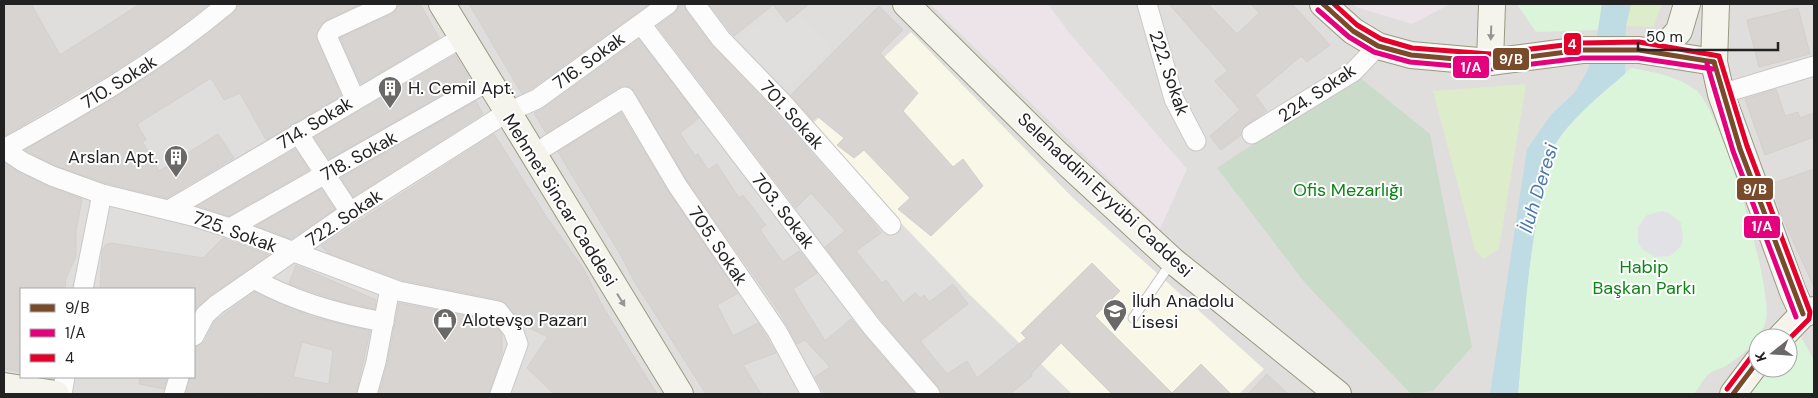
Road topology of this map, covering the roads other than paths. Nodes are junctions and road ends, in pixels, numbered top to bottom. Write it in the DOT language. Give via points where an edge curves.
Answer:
graph roads {
  1 [pos="227,4"];
  2 [pos="387,4"];
  3 [pos="442,4"];
  4 [pos="668,4"];
  5 [pos="695,4"];
  6 [pos="906,4"];
  7 [pos="1147,4"];
  8 [pos="1323,4"];
  9 [pos="1492,4"];
  10 [pos="1687,4"];
  11 [pos="1716,4"];
  12 [pos="644,15"];
  13 [pos="461,38"];
  14 [pos="1378,46"];
  15 [pos="1650,51"];
  16 [pos="1490,62"];
  17 [pos="1714,62"];
  18 [pos="1814,66"];
  19 [pos="487,82"];
  20 [pos="1721,94"];
  21 [pos="355,99"];
  22 [pos="506,113"];
  23 [pos="298,134"];
  24 [pos="1252,134"];
  25 [pos="1196,141"];
  26 [pos="4,149"];
  27 [pos="532,155"];
  28 [pos="325,174"];
  29 [pos="102,194"];
  30 [pos="169,210"];
  31 [pos="350,212"];
  32 [pos="891,225"];
  33 [pos="230,228"];
  34 [pos="293,253"];
  35 [pos="1173,261"];
  36 [pos="254,279"];
  37 [pos="83,288"];
  38 [pos="390,288"];
  39 [pos="1809,312"];
  40 [pos="1133,318"];
  41 [pos="384,322"];
  42 [pos="1791,328"];
  43 [pos="195,334"];
  44 [pos="1748,374"];
  45 [pos="66,378"];
  46 [pos="4,386"];
  47 [pos="56,394"];
  48 [pos="62,394"];
  49 [pos="367,394"];
  50 [pos="500,394"];
  51 [pos="680,394"];
  52 [pos="811,394"];
  53 [pos="930,394"];
  54 [pos="1338,394"];
  55 [pos="1733,394"];
  1 -- 26 [label="street, 710. Sokak" via="185,39 98,97"];
  2 -- 21 [label="street" via="331,30 327,36"];
  3 -- 13 [label="street, Mehmet Sincar Caddesi"];
  4 -- 12 [label="street, 716. Sokak"];
  5 -- 32 [label="street, 701. Sokak" via="721,39 782,102"];
  6 -- 35 [label="street, Selehaddini Eyyübi Caddesi" via="1053,150"];
  7 -- 25 [label="street, 222. Sokak" via="1174,99"];
  8 -- 14 [label="street" via="1353,31"];
  9 -- 16 [label="street, one-way"];
  10 -- 15 [label="street" via="1679,31"];
  11 -- 17 [label="street"];
  12 -- 22 [label="street, 716. Sokak" via="537,99"];
  12 -- 53 [label="street, 703. Sokak" via="872,327"];
  13 -- 19 [label="street, Mehmet Sincar Caddesi"];
  13 -- 21 [label="street, 714. Sokak"];
  14 -- 16 [label="street" via="1410,55"];
  14 -- 24 [label="street, 224. Sokak" via="1353,72"];
  15 -- 16 [label="street" via="1582,50"];
  15 -- 17 [label="street"];
  17 -- 20 [label="street"];
  18 -- 20 [label="street"];
  19 -- 22 [label="street, Mehmet Sincar Caddesi"];
  19 -- 28 [label="street, 718. Sokak"];
  20 -- 39 [label="street" via="1786,274"];
  21 -- 23 [label="street, 714. Sokak"];
  22 -- 27 [label="street, Mehmet Sincar Caddesi"];
  22 -- 31 [label="street, 722. Sokak"];
  23 -- 28 [label="street"];
  23 -- 30 [label="street, 714. Sokak"];
  26 -- 29 [label="street, 725. Sokak" via="52,176"];
  27 -- 51 [label="street, Mehmet Sincar Caddesi, one-way"];
  27 -- 52 [label="street, 705. Sokak" via="625,97 678,185 778,331"];
  28 -- 31 [label="street"];
  28 -- 33 [label="street, 718. Sokak"];
  29 -- 30 [label="street, 725. Sokak"];
  29 -- 37 [label="street"];
  30 -- 33 [label="street, 725. Sokak"];
  31 -- 34 [label="street, 722. Sokak"];
  33 -- 34 [label="street, 725. Sokak"];
  34 -- 36 [label="street, 722. Sokak"];
  34 -- 38 [label="street, 725. Sokak"];
  35 -- 40 [label="lane"];
  35 -- 54 [label="street, Selehaddini Eyyübi Caddesi"];
  36 -- 41 [label="street" via="308,304 345,316"];
  36 -- 43 [label="street, 722. Sokak" via="205,315"];
  38 -- 41 [label="street"];
  38 -- 50 [label="street, 725. Sokak" via="498,311 513,330 518,344"];
  39 -- 42 [label="street"];
  41 -- 49 [label="street"];
  44 -- 55 [label="street"];
  45 -- 48 [label="street"];
  46 -- 47 [label="street"];
}
